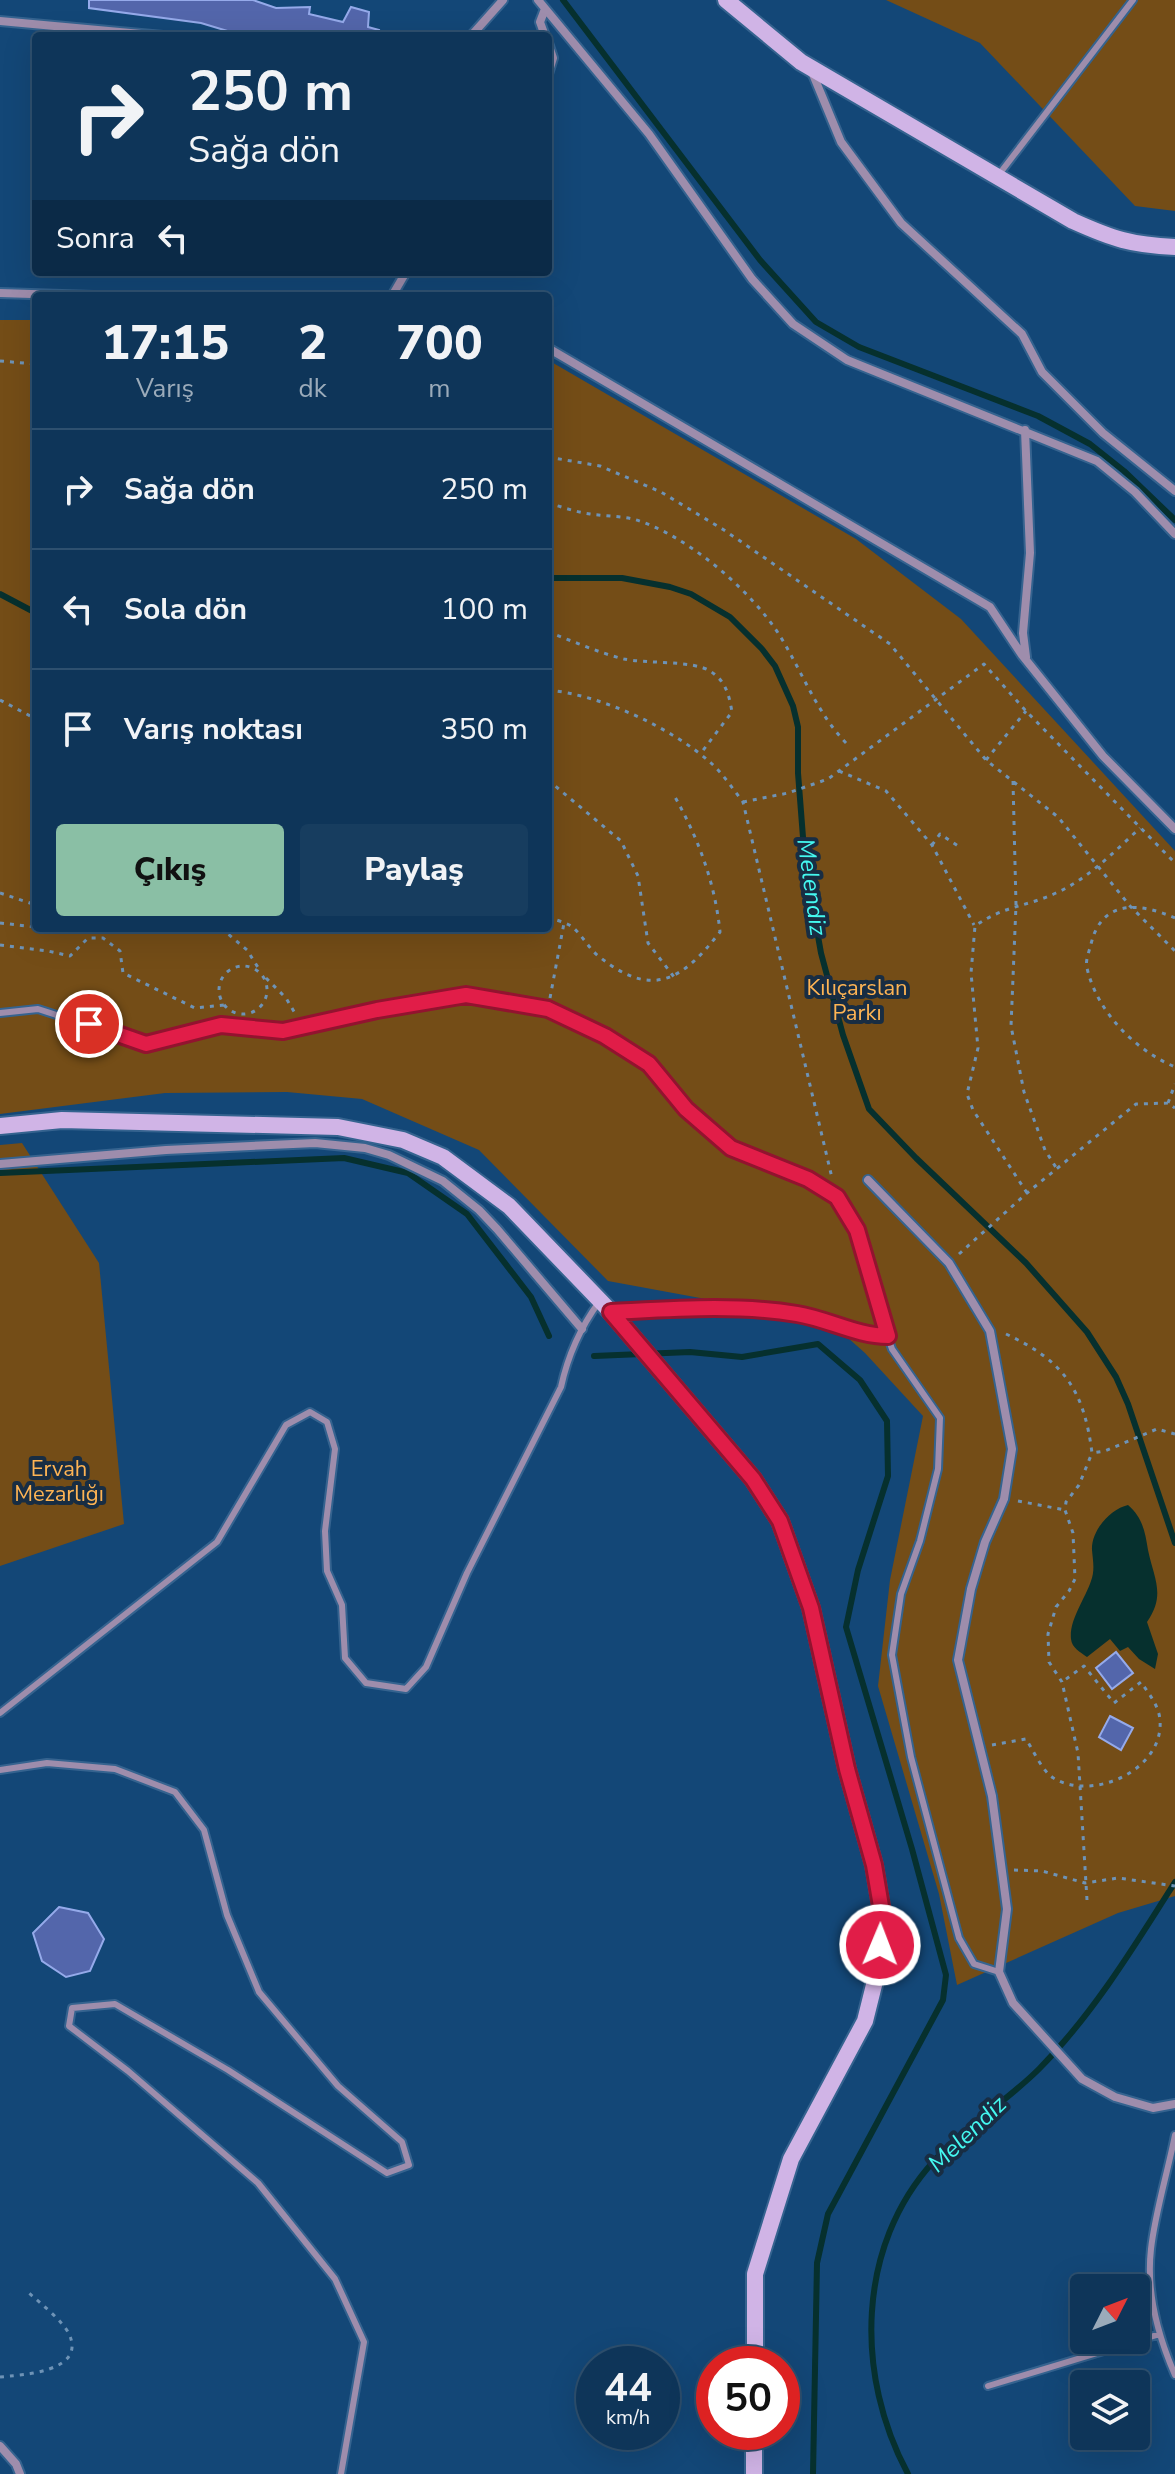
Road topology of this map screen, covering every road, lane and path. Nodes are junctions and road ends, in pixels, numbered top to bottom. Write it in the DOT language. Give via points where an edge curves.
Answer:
graph roads {
  1 [pos="503,0"];
  2 [pos="538,0"];
  3 [pos="726,0"];
  4 [pos="1133,0"];
  5 [pos="545,9"];
  6 [pos="0,21"];
  7 [pos="120,32"];
  8 [pos="475,32"];
  9 [pos="544,32"];
  10 [pos="810,67"];
  11 [pos="997,177"];
  12 [pos="1175,247"];
  13 [pos="0,293"];
  14 [pos="32,294"];
  15 [pos="552,350"];
  16 [pos="0,361"];
  17 [pos="32,364"];
  18 [pos="1025,430"];
  19 [pos="552,458"];
  20 [pos="1175,491"];
  21 [pos="552,504"];
  22 [pos="1175,534"];
  23 [pos="552,633"];
  24 [pos="1026,660"];
  25 [pos="552,691"];
  26 [pos="0,700"];
  27 [pos="935,702"];
  28 [pos="1026,711"];
  29 [pos="32,717"];
  30 [pos="848,745"];
  31 [pos="700,754"];
  32 [pos="986,760"];
  33 [pos="839,771"];
  34 [pos="1013,781"];
  35 [pos="552,783"];
  36 [pos="675,797"];
  37 [pos="743,802"];
  38 [pos="1140,828"];
  39 [pos="1175,829"];
  40 [pos="932,845"];
  41 [pos="958,846"];
  42 [pos="1175,863"];
  43 [pos="1098,866"];
  44 [pos="0,893"];
  45 [pos="32,904"];
  46 [pos="1016,905"];
  47 [pos="1130,906"];
  48 [pos="552,918"];
  49 [pos="1175,918"];
  50 [pos="0,923"];
  51 [pos="564,923"];
  52 [pos="975,926"];
  53 [pos="32,927"];
  54 [pos="226,932"];
  55 [pos="0,945"];
  56 [pos="1175,951"];
  57 [pos="262,974"];
  58 [pos="674,977"];
  59 [pos="224,1005"];
  60 [pos="548,1009"];
  61 [pos="0,1013"];
  62 [pos="303,1027"];
  63 [pos="1175,1067"];
  64 [pos="1175,1084"];
  65 [pos="1168,1103"];
  66 [pos="1175,1108"];
  67 [pos="0,1126"];
  68 [pos="0,1164"];
  69 [pos="1057,1169"];
  70 [pos="868,1180"];
  71 [pos="1027,1193"];
  72 [pos="837,1197"];
  73 [pos="959,1253"];
  74 [pos="606,1306"];
  75 [pos="582,1329"];
  76 [pos="888,1336"];
  77 [pos="991,1338"];
  78 [pos="1175,1434"];
  79 [pos="1092,1453"];
  80 [pos="1004,1499"];
  81 [pos="1065,1510"];
  82 [pos="1062,1682"];
  83 [pos="0,1713"];
  84 [pos="980,1748"];
  85 [pos="0,1770"];
  86 [pos="1081,1785"];
  87 [pos="1002,1869"];
  88 [pos="1085,1883"];
  89 [pos="1175,1886"];
  90 [pos="1087,1900"];
  91 [pos="999,1972"];
  92 [pos="1175,2104"];
  93 [pos="1175,2135"];
  94 [pos="29,2293"];
  95 [pos="1160,2334"];
  96 [pos="755,2346"];
  97 [pos="1175,2375"];
  98 [pos="0,2377"];
  99 [pos="988,2386"];
  100 [pos="0,2446"];
  101 [pos="754,2450"];
  102 [pos="20,2474"];
  103 [pos="341,2474"];
  104 [pos="754,2474"];
  1 -- 8 [label="street"];
  2 -- 5 [label="street"];
  3 -- 10 [label="main road"];
  4 -- 11 [label="lane"];
  5 -- 9 [label="street" via="540,22"];
  5 -- 18 [label="street" via="649,134 752,279 793,324 847,360"];
  6 -- 7 [label="street"];
  10 -- 11 [label="main road"];
  10 -- 20 [label="street" via="841,142 901,223 1022,334 1042,372 1103,433"];
  11 -- 12 [label="main road" via="1108,236 1137,246"];
  13 -- 14 [label="street"];
  15 -- 24 [label="street" via="990,607"];
  16 -- 17 [label="path"];
  18 -- 22 [label="street" via="1097,461"];
  18 -- 24 [label="street" via="1030,553 1023,633"];
  19 -- 27 [label="path" via="600,466 661,492 724,530 890,644"];
  21 -- 30 [label="path" via="630,518 704,557 769,619 815,702"];
  23 -- 31 [label="path" via="622,658 708,670 727,687 732,712"];
  24 -- 39 [label="street" via="1103,756"];
  25 -- 31 [label="path" via="615,707"];
  26 -- 29 [label="path"];
  27 -- 28 [label="path" via="984,664"];
  27 -- 32 [label="path"];
  27 -- 33 [label="path"];
  28 -- 32 [label="path"];
  28 -- 38 [label="path"];
  31 -- 37 [label="path"];
  32 -- 34 [label="path"];
  33 -- 37 [label="path" via="788,793"];
  33 -- 40 [label="path" via="886,791"];
  34 -- 43 [label="path" via="1058,817"];
  34 -- 46 [label="path"];
  35 -- 58 [label="path" via="621,841 638,876 648,943"];
  36 -- 58 [label="path" via="708,868 720,932 698,960"];
  37 -- 72 [label="path"];
  38 -- 42 [label="path"];
  38 -- 43 [label="path"];
  40 -- 41 [label="path" via="940,834"];
  40 -- 52 [label="path"];
  43 -- 46 [label="path" via="1056,894"];
  43 -- 47 [label="path"];
  44 -- 45 [label="path"];
  46 -- 52 [label="path"];
  46 -- 69 [label="path" via="1011,1026 1024,1092"];
  47 -- 49 [label="path"];
  47 -- 56 [label="path"];
  47 -- 63 [label="path" via="1116,909 1101,923 1086,965 1095,991 1121,1031"];
  48 -- 51 [label="path"];
  50 -- 53 [label="path"];
  51 -- 58 [label="path" via="624,973 649,981"];
  51 -- 60 [label="path"];
  52 -- 71 [label="path" via="971,973 978,1048 967,1094"];
  54 -- 57 [label="path" via="247,950"];
  55 -- 59 [label="path" via="70,956 88,938 103,938 120,951 123,973 195,1008"];
  57 -- 59 [label="path" via="248,966 225,974 219,989"];
  57 -- 59 [label="path" via="267,995 259,1008 237,1014"];
  57 -- 62 [label="path" via="286,998"];
  60 -- 62 [label="lane" via="466,995"];
  60 -- 72 [label="lane" via="649,1064 686,1109 731,1148 808,1179"];
  61 -- 62 [label="lane" via="38,1009 146,1044 221,1025 283,1031"];
  64 -- 65 [label="path"];
  65 -- 66 [label="path"];
  65 -- 69 [label="path" via="1136,1104"];
  67 -- 74 [label="main road" via="62,1120 338,1127 403,1140 443,1157 509,1206"];
  68 -- 75 [label="street" via="315,1143 389,1155 443,1181 479,1210"];
  69 -- 71 [label="path"];
  70 -- 77 [label="street" via="949,1263"];
  71 -- 73 [label="path"];
  72 -- 76 [label="lane" via="857,1230"];
  74 -- 75 [label="lane"];
  74 -- 76 [label="lane" via="775,1311"];
  74 -- 96 [label="main road" via="753,1479 780,1521 811,1608 883,1918 865,2021 791,2159 755,2274"];
  75 -- 83 [label="lane" via="567,1358 561,1387 426,1667 406,1689 366,1683 345,1658 342,1605 327,1571 335,1449 327,1422 310,1412 286,1425 217,1542"];
  76 -- 91 [label="lane" via="940,1418 938,1469 901,1594 892,1655 911,1757 959,1938 974,1964"];
  77 -- 79 [label="path" via="1004,1334 1028,1345 1069,1380 1083,1406"];
  77 -- 80 [label="street" via="1012,1449"];
  78 -- 79 [label="path" via="1157,1429"];
  79 -- 81 [label="path"];
  80 -- 81 [label="path"];
  80 -- 84 [label="street" via="971,1589 958,1660"];
  81 -- 82 [label="path" via="1073,1533 1075,1579 1056,1607 1048,1634 1049,1662"];
  82 -- 86 [label="path"];
  82 -- 86 [label="path" via="1084,1666 1114,1703 1141,1682 1161,1722 1149,1755 1133,1771 1117,1782"];
  84 -- 86 [label="path" via="1026,1739 1055,1779"];
  84 -- 87 [label="street"];
  85 -- 103 [label="lane" via="47,1763 115,1769 175,1792 204,1830 227,1915 259,1992 338,2086 402,2142 409,2165 387,2173 115,2004 72,2008 69,2026 258,2183 335,2279 364,2342"];
  86 -- 88 [label="path"];
  87 -- 88 [label="path" via="1042,1871"];
  87 -- 91 [label="street" via="1007,1909"];
  88 -- 89 [label="path" via="1118,1878"];
  88 -- 90 [label="path"];
  91 -- 92 [label="street" via="1013,2003 1082,2079 1115,2097 1153,2108"];
  93 -- 95 [label="lane" via="1151,2249"];
  94 -- 98 [label="path" via="65,2328 70,2350 43,2374"];
  95 -- 97 [label="lane"];
  95 -- 99 [label="lane"];
  100 -- 102 [label="street"];
  101 -- 104 [label="main road"];
}
